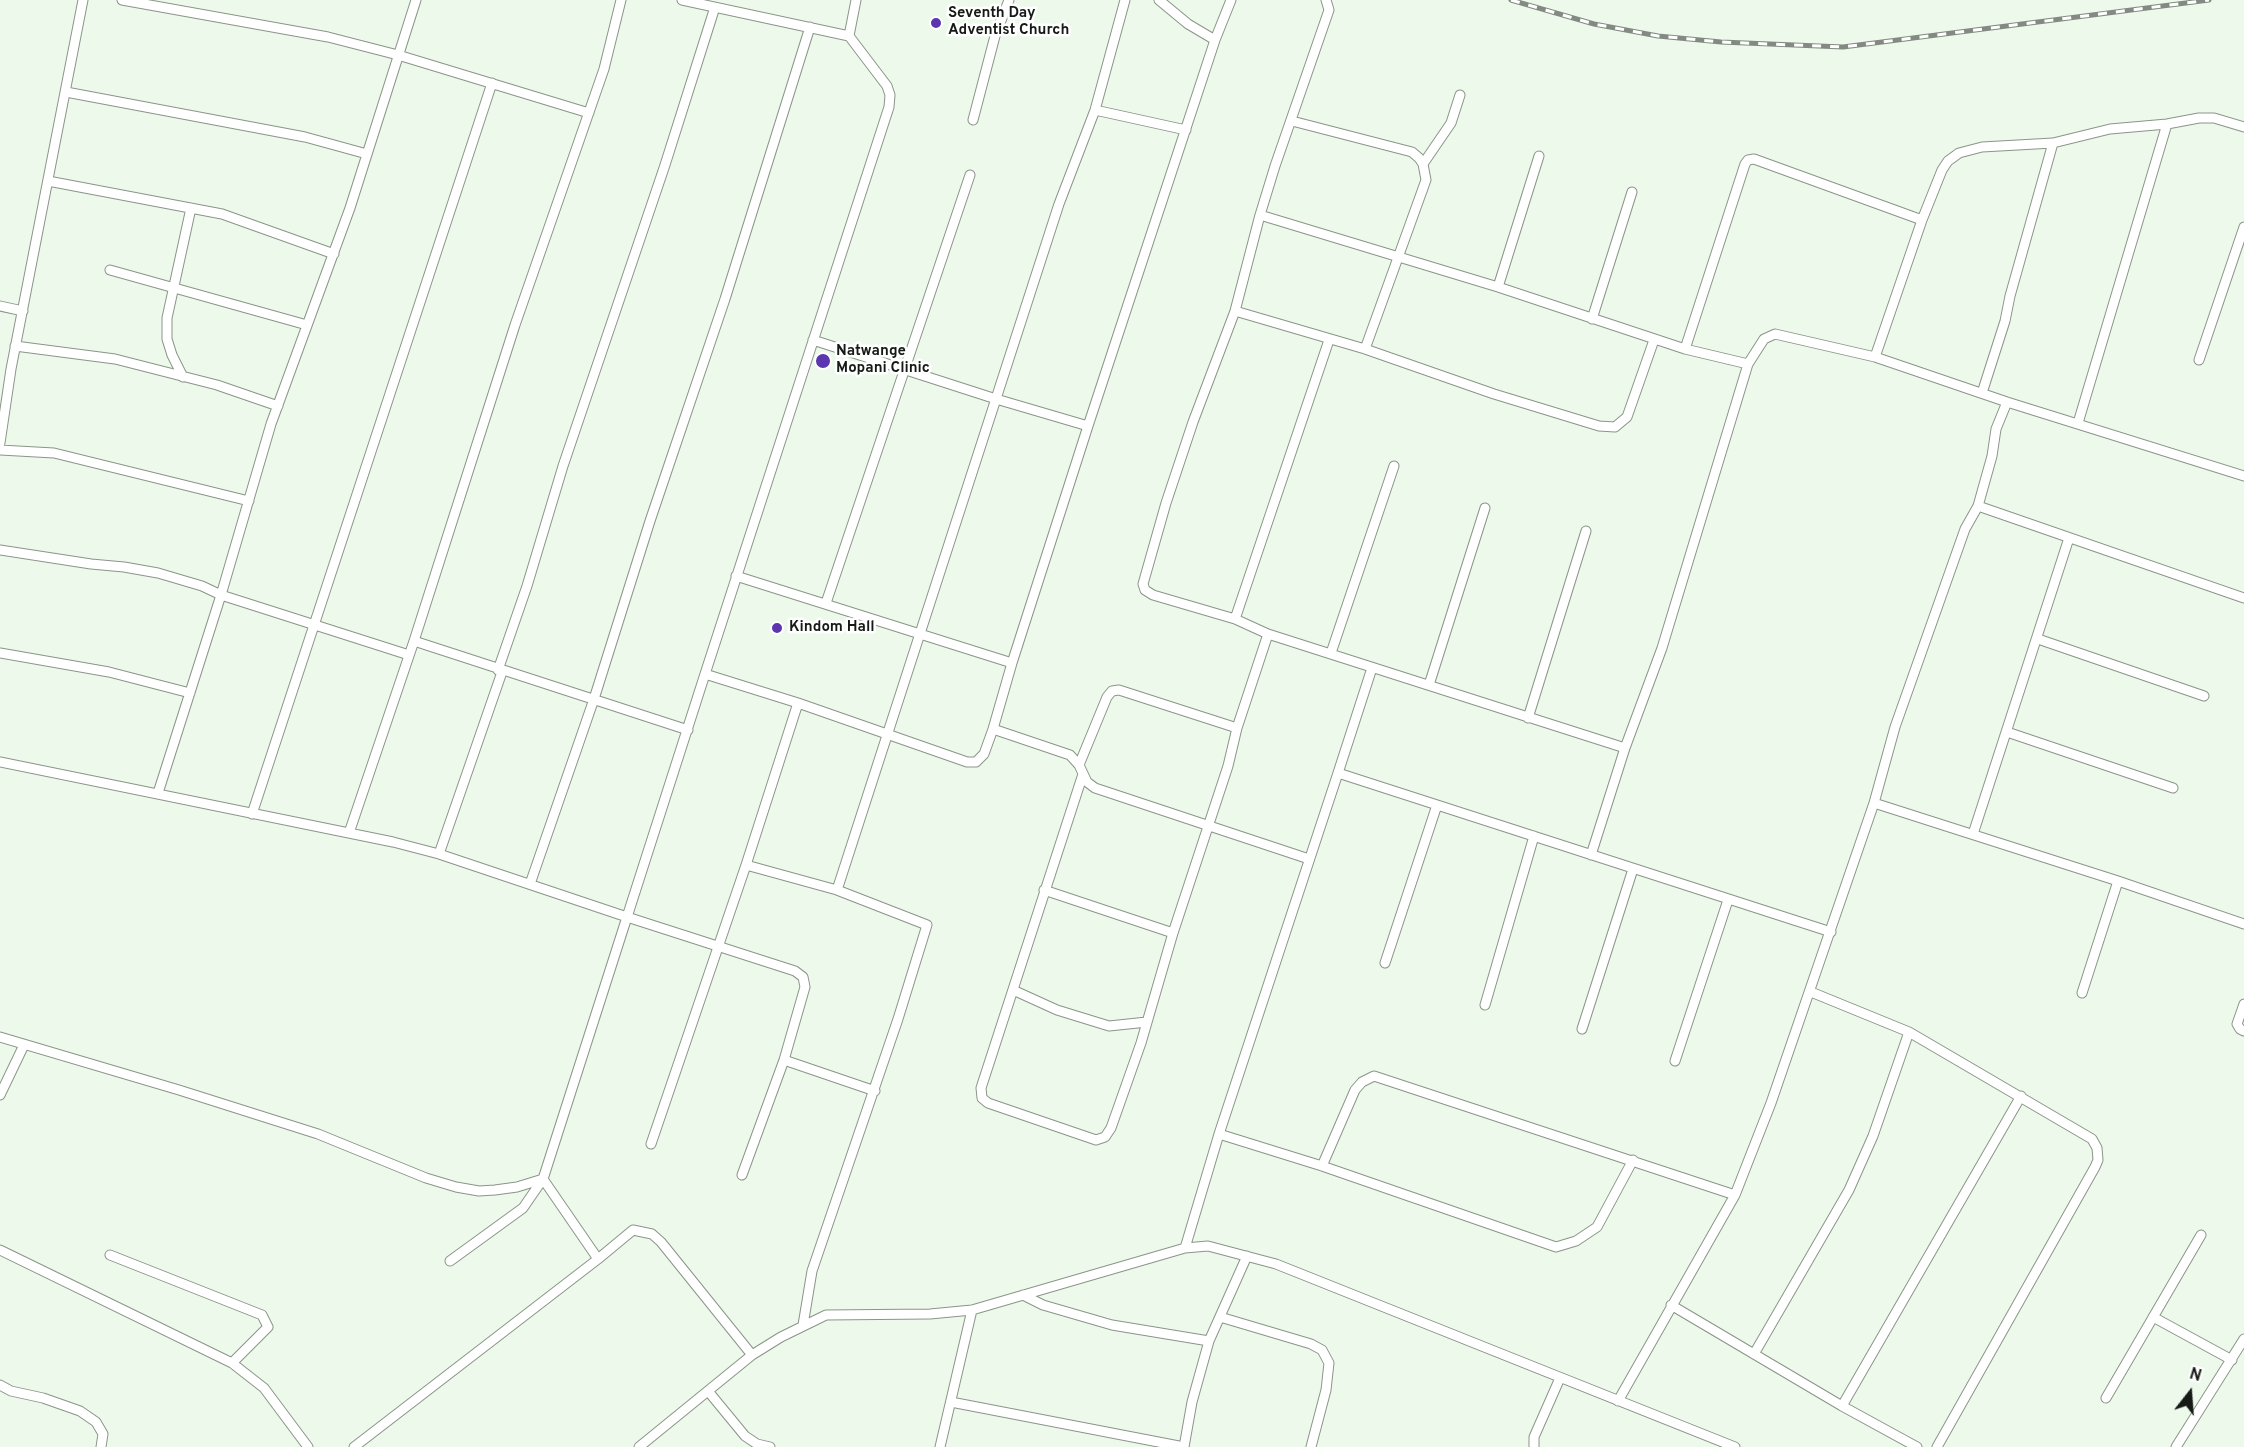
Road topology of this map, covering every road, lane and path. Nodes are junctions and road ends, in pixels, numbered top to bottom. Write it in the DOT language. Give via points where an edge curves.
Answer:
graph roads {
  1 [pos="83,0"];
  2 [pos="122,0"];
  3 [pos="416,0"];
  4 [pos="621,0"];
  5 [pos="682,0"];
  6 [pos="856,0"];
  7 [pos="1009,0"];
  8 [pos="1125,0"];
  9 [pos="1159,0"];
  10 [pos="1231,0"];
  11 [pos="1326,0"];
  12 [pos="715,7"];
  13 [pos="810,27"];
  14 [pos="849,36"];
  15 [pos="1215,40"];
  16 [pos="398,55"];
  17 [pos="492,83"];
  18 [pos="66,92"];
  19 [pos="1460,95"];
  20 [pos="1095,110"];
  21 [pos="589,113"];
  22 [pos="973,120"];
  23 [pos="1292,122"];
  24 [pos="2167,124"];
  25 [pos="2244,127"];
  26 [pos="1186,130"];
  27 [pos="2053,143"];
  28 [pos="367,153"];
  29 [pos="1539,156"];
  30 [pos="1423,165"];
  31 [pos="969,175"];
  32 [pos="48,181"];
  33 [pos="1632,192"];
  34 [pos="191,208"];
  35 [pos="1260,215"];
  36 [pos="1922,220"];
  37 [pos="2244,227"];
  38 [pos="334,254"];
  39 [pos="1398,258"];
  40 [pos="110,270"];
  41 [pos="173,287"];
  42 [pos="1498,288"];
  43 [pos="0,306"];
  44 [pos="23,310"];
  45 [pos="1235,311"];
  46 [pos="1592,318"];
  47 [pos="307,325"];
  48 [pos="813,340"];
  49 [pos="1329,340"];
  50 [pos="1654,340"];
  51 [pos="15,346"];
  52 [pos="1365,349"];
  53 [pos="1685,349"];
  54 [pos="1875,357"];
  55 [pos="2199,360"];
  56 [pos="1748,364"];
  57 [pos="0,367"];
  58 [pos="11,369"];
  59 [pos="905,369"];
  60 [pos="183,377"];
  61 [pos="1982,393"];
  62 [pos="996,399"];
  63 [pos="2007,402"];
  64 [pos="278,406"];
  65 [pos="2078,423"];
  66 [pos="1088,426"];
  67 [pos="0,442"];
  68 [pos="0,450"];
  69 [pos="1394,466"];
  70 [pos="2244,476"];
  71 [pos="249,501"];
  72 [pos="1978,506"];
  73 [pos="1485,508"];
  74 [pos="1586,531"];
  75 [pos="2069,538"];
  76 [pos="0,550"];
  77 [pos="736,576"];
  78 [pos="221,595"];
  79 [pos="2244,598"];
  80 [pos="826,603"];
  81 [pos="1235,619"];
  82 [pos="315,625"];
  83 [pos="920,634"];
  84 [pos="1268,634"];
  85 [pos="2038,639"];
  86 [pos="414,642"];
  87 [pos="0,653"];
  88 [pos="1331,653"];
  89 [pos="409,655"];
  90 [pos="1012,663"];
  91 [pos="1372,668"];
  92 [pos="500,671"];
  93 [pos="705,674"];
  94 [pos="1429,686"];
  95 [pos="190,693"];
  96 [pos="2204,696"];
  97 [pos="594,699"];
  98 [pos="798,704"];
  99 [pos="1528,718"];
  100 [pos="1237,728"];
  101 [pos="993,729"];
  102 [pos="688,730"];
  103 [pos="2007,732"];
  104 [pos="886,734"];
  105 [pos="1625,748"];
  106 [pos="0,762"];
  107 [pos="1081,770"];
  108 [pos="1338,773"];
  109 [pos="2173,788"];
  110 [pos="158,793"];
  111 [pos="1874,803"];
  112 [pos="1437,805"];
  113 [pos="252,814"];
  114 [pos="1208,827"];
  115 [pos="349,833"];
  116 [pos="1973,834"];
  117 [pos="1534,836"];
  118 [pos="439,855"];
  119 [pos="1591,855"];
  120 [pos="1309,859"];
  121 [pos="746,865"];
  122 [pos="1633,869"];
  123 [pos="2118,881"];
  124 [pos="530,884"];
  125 [pos="837,890"];
  126 [pos="1044,890"];
  127 [pos="1728,900"];
  128 [pos="627,916"];
  129 [pos="2243,921"];
  130 [pos="1831,932"];
  131 [pos="1173,933"];
  132 [pos="717,946"];
  133 [pos="1385,963"];
  134 [pos="1014,990"];
  135 [pos="1811,992"];
  136 [pos="2082,993"];
  137 [pos="2244,1004"];
  138 [pos="1485,1005"];
  139 [pos="1147,1022"];
  140 [pos="1582,1029"];
  141 [pos="2244,1031"];
  142 [pos="1909,1032"];
  143 [pos="0,1037"];
  144 [pos="24,1045"];
  145 [pos="784,1060"];
  146 [pos="1675,1061"];
  147 [pos="874,1091"];
  148 [pos="0,1095"];
  149 [pos="2021,1096"];
  150 [pos="1219,1134"];
  151 [pos="651,1143"];
  152 [pos="1633,1160"];
  153 [pos="1322,1166"];
  154 [pos="742,1175"];
  155 [pos="543,1179"];
  156 [pos="1735,1195"];
  157 [pos="2201,1235"];
  158 [pos="1185,1248"];
  159 [pos="0,1250"];
  160 [pos="110,1255"];
  161 [pos="1246,1256"];
  162 [pos="598,1259"];
  163 [pos="450,1261"];
  164 [pos="1023,1295"];
  165 [pos="1671,1305"];
  166 [pos="972,1310"];
  167 [pos="1220,1317"];
  168 [pos="2153,1317"];
  169 [pos="803,1325"];
  170 [pos="2244,1339"];
  171 [pos="1209,1341"];
  172 [pos="1754,1354"];
  173 [pos="752,1355"];
  174 [pos="2232,1360"];
  175 [pos="232,1364"];
  176 [pos="1560,1378"];
  177 [pos="0,1385"];
  178 [pos="708,1391"];
  179 [pos="2106,1398"];
  180 [pos="1618,1401"];
  181 [pos="951,1402"];
  182 [pos="1842,1406"];
  183 [pos="101,1447"];
  184 [pos="308,1447"];
  185 [pos="354,1447"];
  186 [pos="639,1447"];
  187 [pos="770,1447"];
  188 [pos="940,1447"];
  189 [pos="1184,1447"];
  190 [pos="1311,1447"];
  191 [pos="1533,1447"];
  192 [pos="1735,1447"];
  193 [pos="1917,1447"];
  194 [pos="1936,1447"];
  195 [pos="2176,1447"];
  1 -- 18 [label="street"];
  2 -- 16 [label="street" via="328,37"];
  3 -- 16 [label="street"];
  4 -- 21 [label="street"];
  5 -- 12 [label="street"];
  6 -- 14 [label="street"];
  7 -- 22 [label="street" via="995,36"];
  8 -- 20 [label="street"];
  9 -- 15 [label="street"];
  10 -- 15 [label="street"];
  11 -- 23 [label="street" via="1329,10"];
  12 -- 13 [label="street"];
  12 -- 92 [label="street" via="562,466"];
  13 -- 14 [label="street"];
  13 -- 97 [label="street"];
  14 -- 48 [label="street" via="887,86 890,107"];
  15 -- 26 [label="street"];
  16 -- 17 [label="street"];
  16 -- 28 [label="street"];
  17 -- 21 [label="street"];
  17 -- 82 [label="street"];
  18 -- 28 [label="street" via="305,137"];
  18 -- 32 [label="street"];
  19 -- 30 [label="street" via="1451,123"];
  20 -- 26 [label="street"];
  20 -- 62 [label="street" via="1059,204"];
  21 -- 86 [label="street" via="515,325"];
  23 -- 30 [label="street" via="1412,152"];
  23 -- 35 [label="street"];
  24 -- 25 [label="street" via="2214,118"];
  24 -- 27 [label="street" via="2110,129"];
  24 -- 65 [label="street"];
  26 -- 66 [label="street"];
  27 -- 36 [label="street" via="1982,147 1959,153 1942,170"];
  27 -- 61 [label="street"];
  28 -- 38 [label="street"];
  29 -- 42 [label="street"];
  30 -- 39 [label="street" via="1426,180"];
  31 -- 59 [label="street"];
  32 -- 34 [label="street"];
  32 -- 44 [label="street"];
  33 -- 46 [label="street"];
  34 -- 38 [label="street" via="222,214"];
  34 -- 41 [label="street"];
  35 -- 39 [label="street"];
  35 -- 45 [label="street"];
  36 -- 53 [label="street" via="1749,160"];
  36 -- 54 [label="street"];
  37 -- 55 [label="street"];
  38 -- 47 [label="street"];
  39 -- 42 [label="street"];
  39 -- 52 [label="street"];
  40 -- 41 [label="street"];
  41 -- 47 [label="street"];
  41 -- 60 [label="street" via="167,339"];
  42 -- 46 [label="street"];
  43 -- 44 [label="street"];
  44 -- 51 [label="street"];
  45 -- 49 [label="street"];
  45 -- 81 [label="street" via="1193,422 1143,584 1153,595"];
  46 -- 50 [label="street"];
  47 -- 64 [label="street"];
  48 -- 59 [label="street"];
  48 -- 77 [label="street"];
  49 -- 52 [label="street"];
  49 -- 81 [label="street"];
  50 -- 52 [label="street" via="1627,417 1615,427 1557,413"];
  50 -- 53 [label="street"];
  51 -- 58 [label="street"];
  51 -- 60 [label="street" via="115,359"];
  53 -- 56 [label="street"];
  54 -- 56 [label="street" via="1775,334 1764,339"];
  54 -- 61 [label="street"];
  56 -- 105 [label="street" via="1662,648"];
  57 -- 58 [label="street"];
  58 -- 67 [label="street"];
  59 -- 62 [label="street"];
  59 -- 80 [label="street"];
  60 -- 64 [label="street"];
  61 -- 63 [label="street"];
  62 -- 66 [label="street"];
  62 -- 83 [label="street"];
  63 -- 65 [label="street"];
  63 -- 72 [label="street" via="1996,429"];
  64 -- 71 [label="street"];
  65 -- 70 [label="street"];
  66 -- 90 [label="street"];
  68 -- 71 [label="street" via="54,453"];
  69 -- 88 [label="street"];
  71 -- 78 [label="street"];
  72 -- 75 [label="street"];
  72 -- 111 [label="street" via="1965,529 1895,727"];
  73 -- 94 [label="street"];
  74 -- 99 [label="street"];
  75 -- 79 [label="street"];
  75 -- 85 [label="street"];
  76 -- 78 [label="street" via="158,573"];
  77 -- 80 [label="street"];
  77 -- 93 [label="street"];
  78 -- 82 [label="street"];
  78 -- 95 [label="street"];
  80 -- 83 [label="street"];
  81 -- 84 [label="street"];
  82 -- 89 [label="street"];
  82 -- 113 [label="street"];
  83 -- 90 [label="street"];
  83 -- 104 [label="street"];
  84 -- 88 [label="street"];
  84 -- 100 [label="street"];
  85 -- 96 [label="street"];
  85 -- 103 [label="street"];
  86 -- 89 [label="street"];
  86 -- 92 [label="street"];
  87 -- 95 [label="street" via="109,672"];
  88 -- 91 [label="street"];
  89 -- 115 [label="street"];
  90 -- 101 [label="street"];
  91 -- 94 [label="street"];
  91 -- 108 [label="street"];
  92 -- 97 [label="street"];
  92 -- 118 [label="street"];
  93 -- 98 [label="street"];
  93 -- 102 [label="street"];
  94 -- 99 [label="street"];
  95 -- 110 [label="street"];
  97 -- 102 [label="street"];
  97 -- 124 [label="street"];
  98 -- 104 [label="street"];
  98 -- 121 [label="street"];
  99 -- 105 [label="street"];
  100 -- 107 [label="street" via="1112,691"];
  100 -- 114 [label="street"];
  101 -- 104 [label="street" via="984,754 976,762"];
  101 -- 107 [label="street" via="1070,755"];
  102 -- 128 [label="street"];
  103 -- 109 [label="street"];
  103 -- 116 [label="street"];
  104 -- 125 [label="street"];
  105 -- 119 [label="street"];
  106 -- 110 [label="street"];
  107 -- 114 [label="street" via="1095,789"];
  107 -- 126 [label="street"];
  108 -- 112 [label="street"];
  108 -- 120 [label="street"];
  110 -- 113 [label="street"];
  111 -- 116 [label="street"];
  111 -- 130 [label="street"];
  112 -- 117 [label="street"];
  112 -- 133 [label="street"];
  113 -- 115 [label="street"];
  114 -- 120 [label="street"];
  114 -- 131 [label="street"];
  115 -- 118 [label="street"];
  116 -- 123 [label="street"];
  117 -- 119 [label="street"];
  117 -- 138 [label="street"];
  118 -- 124 [label="street"];
  119 -- 122 [label="street"];
  120 -- 150 [label="street"];
  121 -- 125 [label="street"];
  121 -- 132 [label="street"];
  122 -- 127 [label="street"];
  122 -- 140 [label="street"];
  123 -- 129 [label="street"];
  123 -- 136 [label="street"];
  124 -- 128 [label="street"];
  125 -- 147 [label="street" via="927,925"];
  126 -- 131 [label="street"];
  126 -- 134 [label="street"];
  127 -- 130 [label="street"];
  127 -- 146 [label="street"];
  128 -- 132 [label="street"];
  128 -- 155 [label="street"];
  130 -- 135 [label="street"];
  131 -- 139 [label="street"];
  132 -- 145 [label="street" via="803,977 805,987"];
  132 -- 151 [label="street"];
  134 -- 139 [label="street" via="1101,1024 1127,1026"];
  134 -- 139 [label="street" via="981,1088 982,1098 1096,1140 1105,1137 1111,1128"];
  135 -- 142 [label="street"];
  135 -- 156 [label="street"];
  137 -- 141 [label="street" via="2237,1024"];
  142 -- 149 [label="street"];
  142 -- 172 [label="street" via="1873,1136 1849,1190"];
  143 -- 144 [label="street"];
  144 -- 148 [label="street"];
  144 -- 155 [label="street" via="297,1127 456,1187 478,1191 518,1188"];
  145 -- 147 [label="street"];
  145 -- 154 [label="street"];
  147 -- 169 [label="street" via="812,1271"];
  149 -- 182 [label="street"];
  149 -- 194 [label="street" via="2092,1139 2098,1160"];
  150 -- 153 [label="street"];
  150 -- 158 [label="street"];
  152 -- 153 [label="street" via="1597,1227 1576,1241 1556,1247"];
  152 -- 153 [label="street" via="1374,1076 1355,1090"];
  152 -- 156 [label="street"];
  155 -- 162 [label="street"];
  155 -- 163 [label="street" via="523,1208"];
  156 -- 165 [label="street"];
  157 -- 168 [label="street"];
  158 -- 161 [label="street" via="1208,1246"];
  158 -- 164 [label="street"];
  159 -- 175 [label="street"];
  160 -- 175 [label="street" via="262,1315 268,1326"];
  161 -- 167 [label="street"];
  161 -- 176 [label="street" via="1276,1264"];
  162 -- 173 [label="street" via="633,1230 652,1234"];
  162 -- 185 [label="street"];
  164 -- 166 [label="street"];
  164 -- 171 [label="street" via="1043,1305 1112,1325"];
  165 -- 172 [label="street"];
  165 -- 180 [label="street"];
  166 -- 169 [label="street" via="826,1315"];
  166 -- 181 [label="street"];
  167 -- 171 [label="street"];
  167 -- 190 [label="street" via="1322,1350 1329,1363 1326,1390"];
  168 -- 174 [label="street"];
  168 -- 179 [label="street"];
  169 -- 173 [label="street"];
  170 -- 174 [label="street"];
  171 -- 189 [label="street"];
  172 -- 182 [label="street"];
  173 -- 178 [label="street"];
  174 -- 195 [label="street"];
  175 -- 184 [label="street" via="264,1388"];
  176 -- 180 [label="street"];
  176 -- 191 [label="street"];
  177 -- 183 [label="street" via="80,1411 96,1422 103,1434"];
  178 -- 186 [label="street"];
  178 -- 187 [label="street" via="745,1437"];
  180 -- 192 [label="street"];
  181 -- 188 [label="street"];
  181 -- 189 [label="street"];
  182 -- 193 [label="street"];
}
